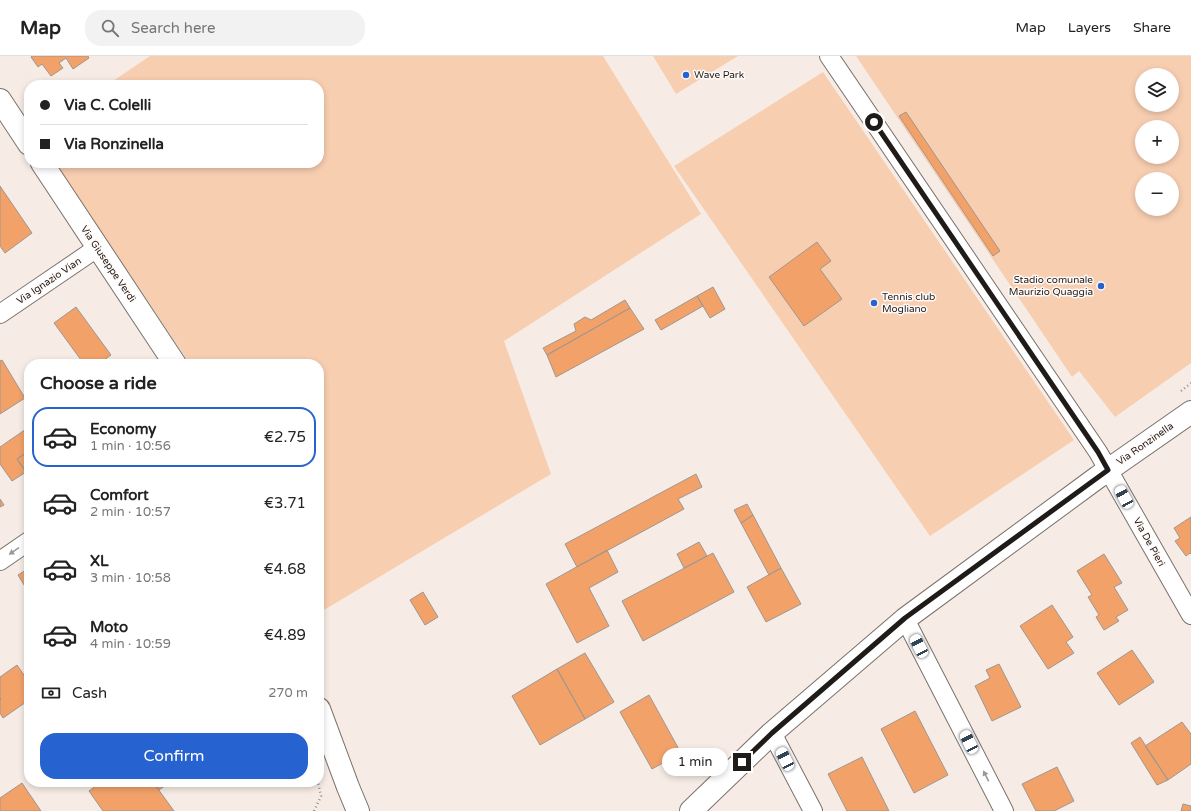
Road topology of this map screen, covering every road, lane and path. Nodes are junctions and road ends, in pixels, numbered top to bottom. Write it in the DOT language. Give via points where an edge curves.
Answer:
graph roads {
  1 [pos="829,56"];
  2 [pos="0,100"];
  3 [pos="24,136"];
  4 [pos="45,168"];
  5 [pos="97,248"];
  6 [pos="0,314"];
  7 [pos="172,359"];
  8 [pos="1191,412"];
  9 [pos="1108,470"];
  10 [pos="24,544"];
  11 [pos="0,561"];
  12 [pos="1191,615"];
  13 [pos="905,618"];
  14 [pos="324,722"];
  15 [pos="772,733"];
  16 [pos="319,787"];
  17 [pos="314,811"];
  18 [pos="358,811"];
  19 [pos="692,811"];
  20 [pos="813,811"];
  21 [pos="1004,811"];
  1 -- 9 [label="street, Via De Pieri"];
  2 -- 3 [label="street"];
  4 -- 5 [label="street, Via Giuseppe Verdi"];
  5 -- 6 [label="street, Via Ignazio Vian"];
  5 -- 7 [label="street, Via Giuseppe Verdi"];
  8 -- 9 [label="street, Via Ronzinella"];
  9 -- 12 [label="street, Via De Pieri"];
  9 -- 13 [label="street, Via Ronzinella"];
  10 -- 11 [label="street, one-way"];
  13 -- 15 [label="street, Via Ronzinella"];
  21 -- 13 [label="street, one-way"];
  14 -- 18 [label="street"];
  15 -- 19 [label="street, Via Ronzinella"];
  15 -- 20 [label="street"];
  16 -- 17 [label="path" via="321,796"];
}
